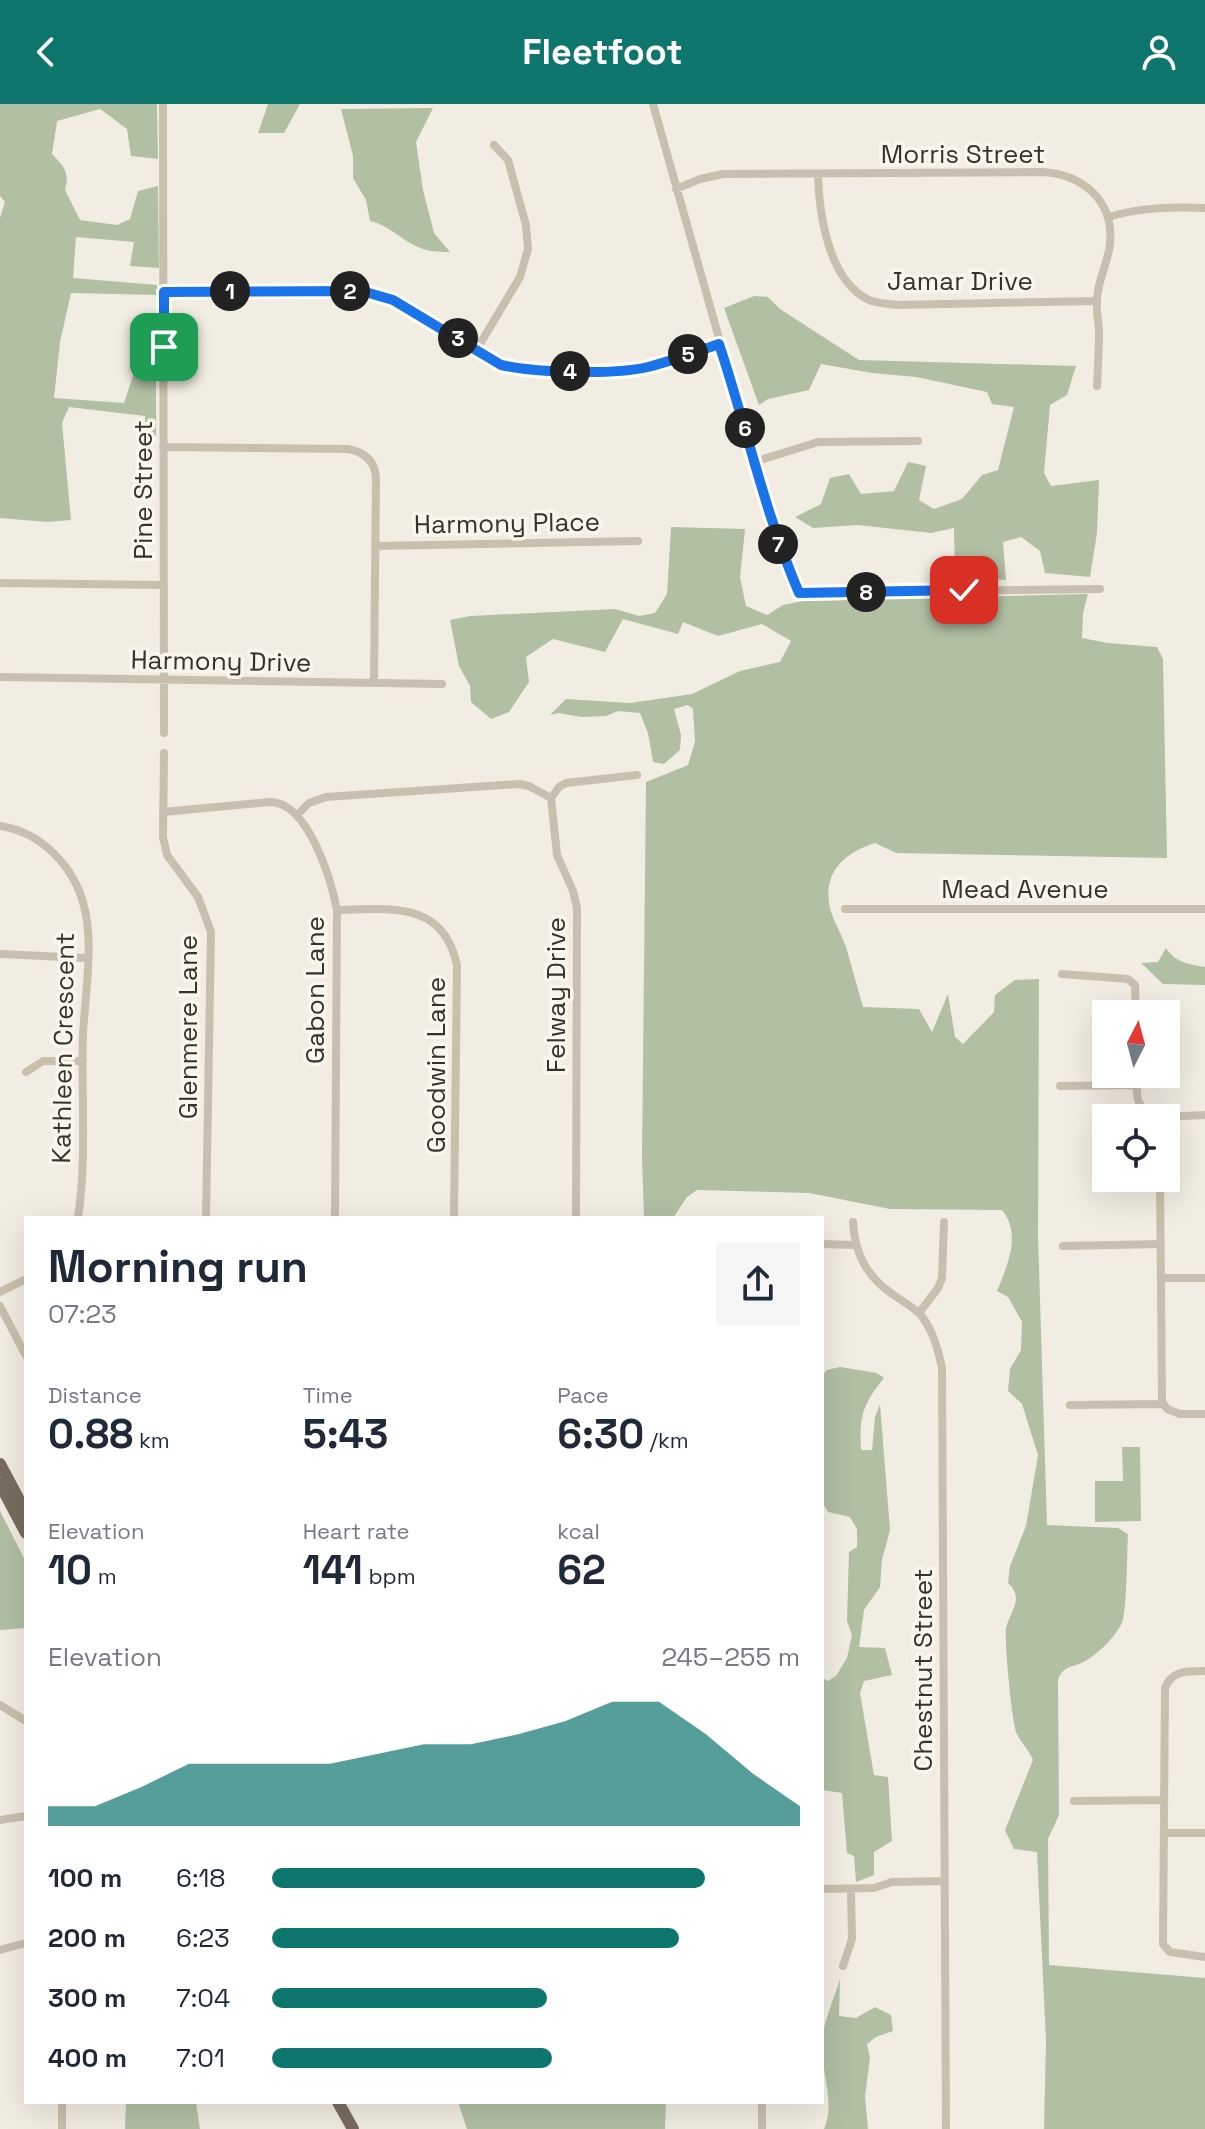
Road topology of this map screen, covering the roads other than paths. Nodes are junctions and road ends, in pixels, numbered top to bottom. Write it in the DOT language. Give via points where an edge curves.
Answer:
graph roads {
  1 [pos="163,104"];
  2 [pos="653,104"];
  3 [pos="494,145"];
  4 [pos="818,174"];
  5 [pos="676,189"];
  6 [pos="1205,208"];
  7 [pos="1109,217"];
  8 [pos="164,292"];
  9 [pos="1097,301"];
  10 [pos="719,344"];
  11 [pos="477,349"];
  12 [pos="1097,386"];
  13 [pos="918,441"];
  14 [pos="163,447"];
  15 [pos="754,462"];
  16 [pos="638,541"];
  17 [pos="376,546"];
  18 [pos="0,583"];
  19 [pos="163,585"];
  20 [pos="1100,589"];
  21 [pos="0,677"];
  22 [pos="163,679"];
  23 [pos="374,683"];
  24 [pos="442,684"];
  25 [pos="164,733"];
  26 [pos="164,753"];
  27 [pos="637,775"];
  28 [pos="551,798"];
  29 [pos="163,812"];
  30 [pos="298,814"];
  31 [pos="0,826"];
  32 [pos="845,909"];
  33 [pos="1205,909"];
  34 [pos="337,910"];
  35 [pos="0,954"];
  36 [pos="86,958"];
  37 [pos="1062,974"];
  38 [pos="1136,1000"];
  39 [pos="83,1061"];
  40 [pos="26,1072"];
  41 [pos="1060,1086"];
  42 [pos="1092,1086"];
  43 [pos="1205,1115"];
  44 [pos="1180,1116"];
  45 [pos="1160,1192"];
  46 [pos="78,1216"];
  47 [pos="206,1216"];
  48 [pos="335,1216"];
  49 [pos="454,1216"];
  50 [pos="576,1216"];
  51 [pos="853,1222"];
  52 [pos="944,1222"];
  53 [pos="824,1244"];
  54 [pos="1160,1244"];
  55 [pos="855,1245"];
  56 [pos="1063,1246"];
  57 [pos="1161,1278"];
  58 [pos="1205,1278"];
  59 [pos="24,1280"];
  60 [pos="0,1292"];
  61 [pos="0,1306"];
  62 [pos="919,1313"];
  63 [pos="24,1352"];
  64 [pos="1070,1405"];
  65 [pos="1165,1407"];
  66 [pos="1205,1414"];
  67 [pos="0,1464"];
  68 [pos="0,1484"];
  69 [pos="24,1509"];
  70 [pos="24,1529"];
  71 [pos="1205,1671"];
  72 [pos="0,1705"];
  73 [pos="24,1720"];
  74 [pos="1164,1800"];
  75 [pos="1074,1801"];
  76 [pos="24,1816"];
  77 [pos="0,1820"];
  78 [pos="1164,1833"];
  79 [pos="1205,1833"];
  80 [pos="945,1881"];
  81 [pos="824,1889"];
  82 [pos="851,1889"];
  83 [pos="24,1944"];
  84 [pos="0,1950"];
  85 [pos="1205,1957"];
  86 [pos="843,1966"];
  87 [pos="62,2104"];
  88 [pos="339,2104"];
  89 [pos="762,2104"];
  90 [pos="62,2129"];
  91 [pos="353,2129"];
  92 [pos="762,2129"];
  93 [pos="946,2129"];
  1 -- 8 [label="street, Pine Street"];
  2 -- 5 [label="street"];
  3 -- 11 [label="street" via="508,160 528,249 520,277"];
  4 -- 5 [label="street, Morris Street" via="723,174"];
  4 -- 7 [label="street, Morris Street" via="1057,173 1090,190"];
  4 -- 9 [label="street, Jamar Drive" via="819,208 837,266 867,299 897,305"];
  5 -- 10 [label="street"];
  6 -- 7 [label="street" via="1156,208"];
  7 -- 9 [label="street" via="1110,244"];
  8 -- 11 [label="street" via="362,291 393,300"];
  8 -- 14 [label="street, Pine Street"];
  9 -- 12 [label="street"];
  10 -- 11 [label="street" via="647,367 569,371 501,365"];
  10 -- 15 [label="street"];
  13 -- 15 [label="street" via="818,442"];
  14 -- 17 [label="street" via="362,453 376,473"];
  14 -- 19 [label="street, Pine Street"];
  15 -- 20 [label="street" via="799,593"];
  16 -- 17 [label="street, Harmony Place"];
  17 -- 23 [label="street"];
  18 -- 19 [label="street"];
  19 -- 22 [label="street, Pine Street"];
  21 -- 22 [label="street, Harmony Drive"];
  22 -- 23 [label="street, Harmony Drive"];
  22 -- 25 [label="street, Pine Street"];
  23 -- 24 [label="street, Harmony Drive"];
  26 -- 29 [label="street, Glenmere Lane"];
  27 -- 28 [label="street" via="566,783"];
  28 -- 30 [label="street" via="519,784 326,797"];
  28 -- 50 [label="street, Felway Drive" via="557,855 577,908"];
  29 -- 30 [label="street" via="278,802"];
  29 -- 47 [label="street, Glenmere Lane" via="167,855 198,897 211,932"];
  30 -- 34 [label="street, Gabon Lane" via="328,871"];
  31 -- 36 [label="street, Kathleen Crescent" via="39,842 68,869 84,905"];
  32 -- 33 [label="street, Mead Avenue"];
  34 -- 48 [label="street, Gabon Lane"];
  34 -- 49 [label="street, Goodwin Lane" via="414,912 450,942 457,965"];
  35 -- 36 [label="street"];
  36 -- 39 [label="street, Kathleen Crescent"];
  37 -- 38 [label="street" via="1128,979 1135,985"];
  39 -- 40 [label="street" via="43,1061"];
  39 -- 46 [label="street, Kathleen Crescent"];
  41 -- 42 [label="street"];
  43 -- 44 [label="street"];
  45 -- 54 [label="street"];
  51 -- 55 [label="street, Chestnut Street"];
  52 -- 62 [label="street" via="942,1278"];
  53 -- 55 [label="street"];
  54 -- 56 [label="street"];
  54 -- 57 [label="street"];
  55 -- 62 [label="street, Chestnut Street" via="871,1277"];
  57 -- 58 [label="street"];
  57 -- 65 [label="street"];
  59 -- 60 [label="street"];
  61 -- 63 [label="street"];
  62 -- 80 [label="street, Chestnut Street" via="932,1332 942,1368"];
  64 -- 65 [label="street"];
  65 -- 66 [label="street" via="1180,1414"];
  67 -- 69 [label="main road"];
  68 -- 70 [label="main road"];
  71 -- 74 [label="street" via="1177,1673 1165,1688"];
  72 -- 73 [label="street"];
  74 -- 75 [label="street"];
  74 -- 78 [label="street"];
  76 -- 77 [label="street"];
  78 -- 79 [label="street"];
  78 -- 85 [label="street" via="1163,1944 1170,1952"];
  80 -- 82 [label="street"];
  80 -- 93 [label="street, Chestnut Street"];
  81 -- 82 [label="street"];
  82 -- 86 [label="street" via="852,1939"];
  83 -- 84 [label="street"];
  87 -- 90 [label="street"];
  88 -- 91 [label="main road"];
  89 -- 92 [label="street"];
}
